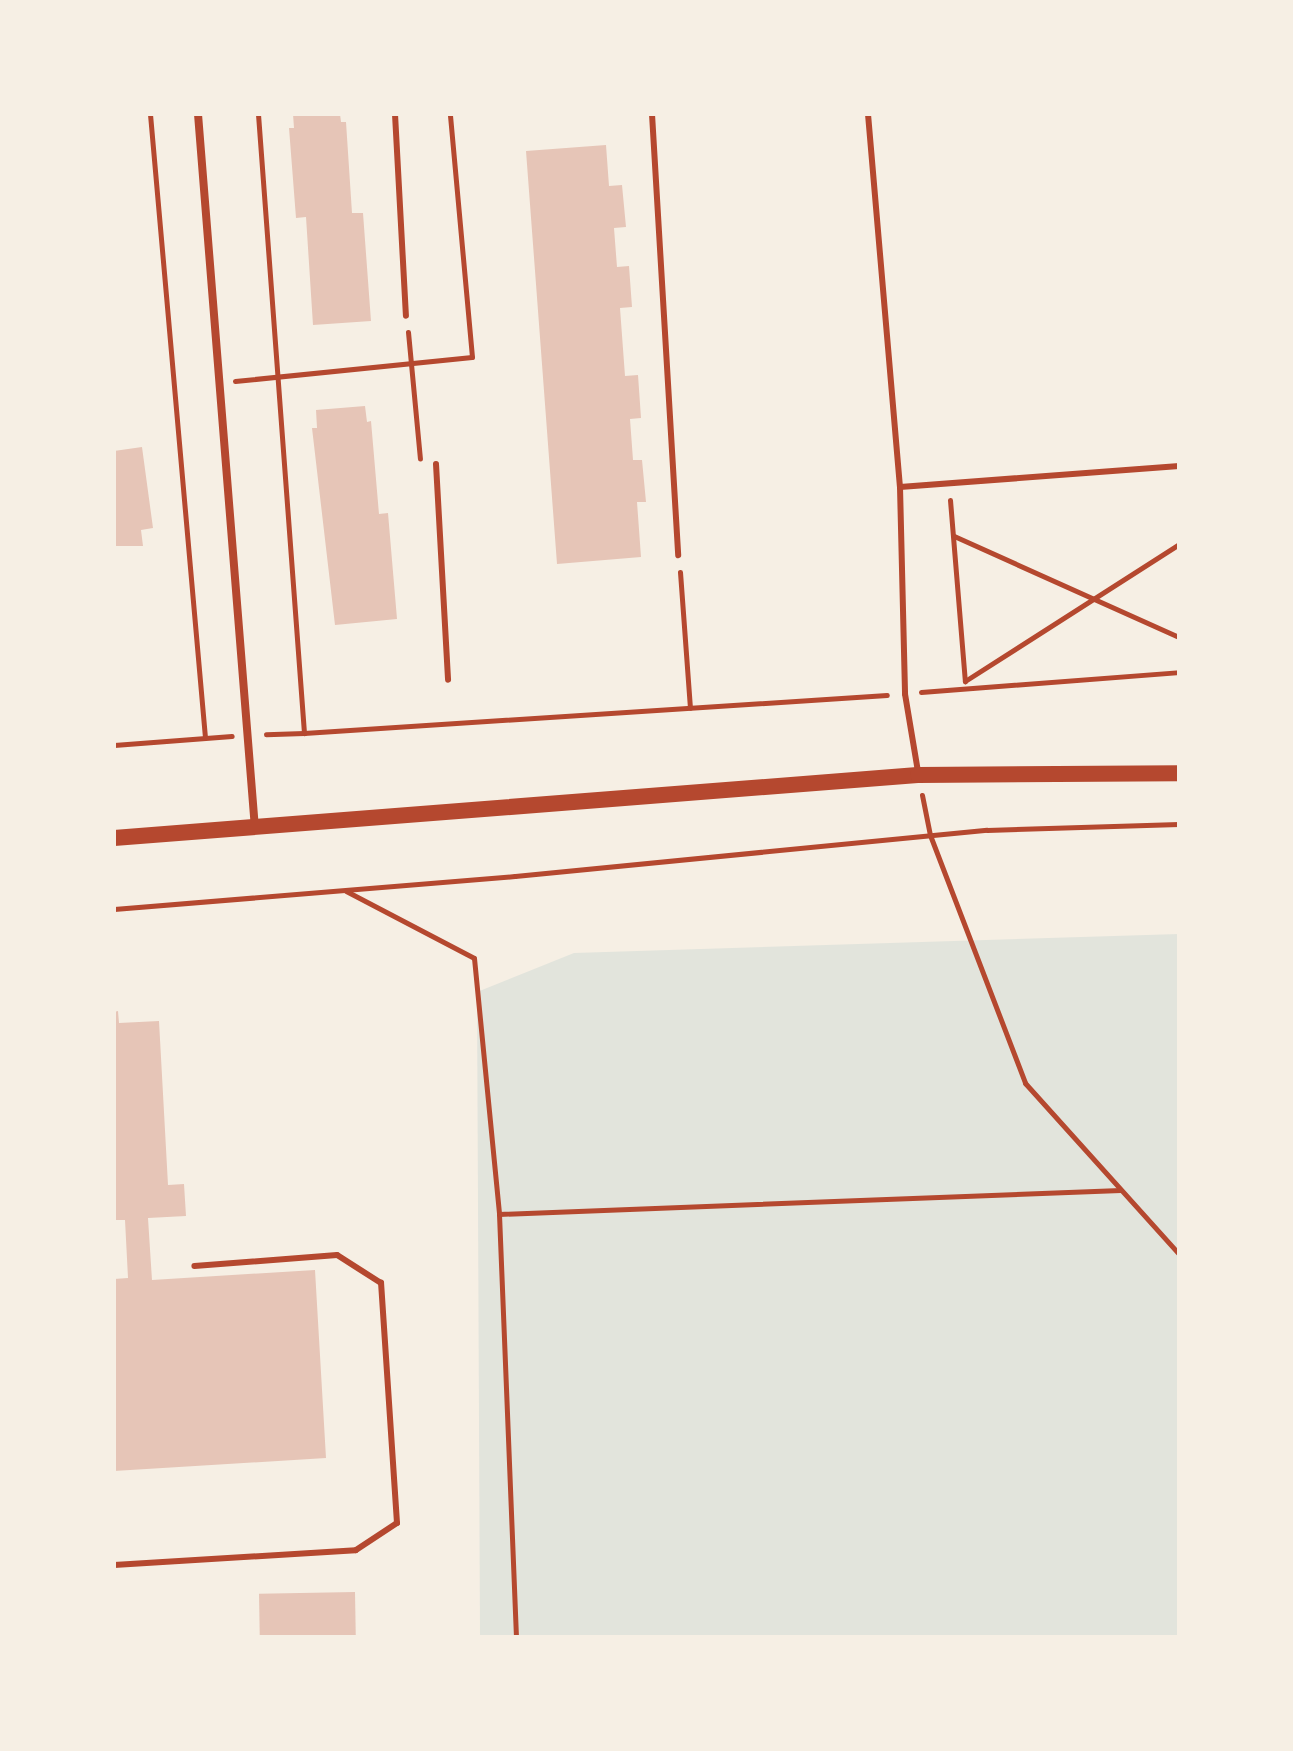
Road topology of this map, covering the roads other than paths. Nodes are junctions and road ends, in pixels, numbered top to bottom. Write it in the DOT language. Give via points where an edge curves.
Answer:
graph roads {
  1 [pos="198,114"];
  2 [pos="395,114"];
  3 [pos="652,114"];
  4 [pos="868,114"];
  5 [pos="406,316"];
  6 [pos="436,464"];
  7 [pos="1179,466"];
  8 [pos="900,487"];
  9 [pos="678,555"];
  10 [pos="448,680"];
  11 [pos="1179,773"];
  12 [pos="918,775"];
  13 [pos="255,828"];
  14 [pos="114,838"];
  15 [pos="194,1266"];
  16 [pos="114,1565"];
  1 -- 13 [label="street"];
  2 -- 5 [label="lane"];
  3 -- 9 [label="lane"];
  4 -- 8 [label="lane"];
  6 -- 10 [label="lane"];
  7 -- 8 [label="lane"];
  8 -- 12 [label="lane" via="905,694"];
  11 -- 12 [label="main road"];
  12 -- 13 [label="main road"];
  13 -- 14 [label="main road"];
  15 -- 16 [label="lane" via="337,1255 381,1283 397,1523 356,1550"];
}
